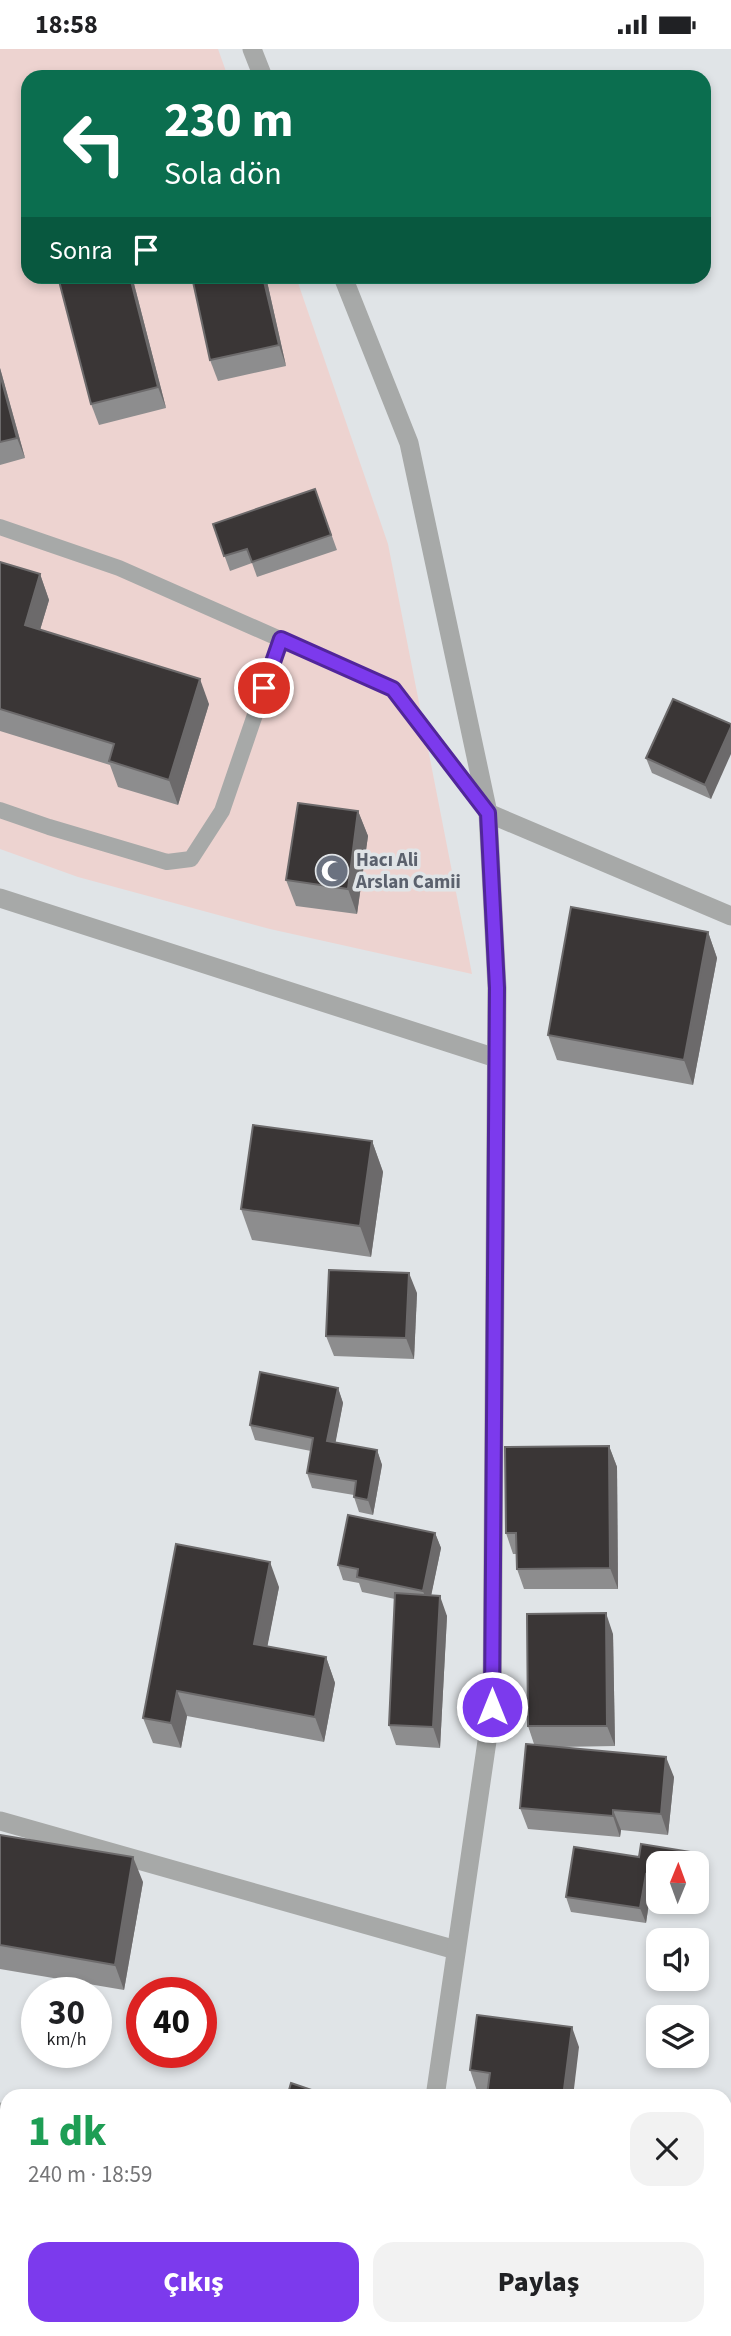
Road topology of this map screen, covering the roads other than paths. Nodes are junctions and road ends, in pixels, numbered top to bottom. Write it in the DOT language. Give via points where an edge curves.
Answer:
graph roads {
  1 [pos="252,49"];
  2 [pos="260,70"];
  3 [pos="346,284"];
  4 [pos="0,527"];
  5 [pos="281,639"];
  6 [pos="0,810"];
  7 [pos="488,813"];
  8 [pos="0,898"];
  9 [pos="731,916"];
  10 [pos="496,1058"];
  11 [pos="0,1821"];
  12 [pos="456,1950"];
  13 [pos="436,2089"];
  1 -- 2 [label="street"];
  3 -- 7 [label="street" via="409,443"];
  4 -- 5 [label="lane" via="119,568"];
  5 -- 6 [label="lane" via="222,811 191,859 167,862"];
  5 -- 7 [label="lane" via="393,689"];
  7 -- 9 [label="street"];
  7 -- 10 [label="street"];
  8 -- 10 [label="street"];
  10 -- 12 [label="street" via="492,1707"];
  11 -- 12 [label="street"];
  12 -- 13 [label="street"];
}
